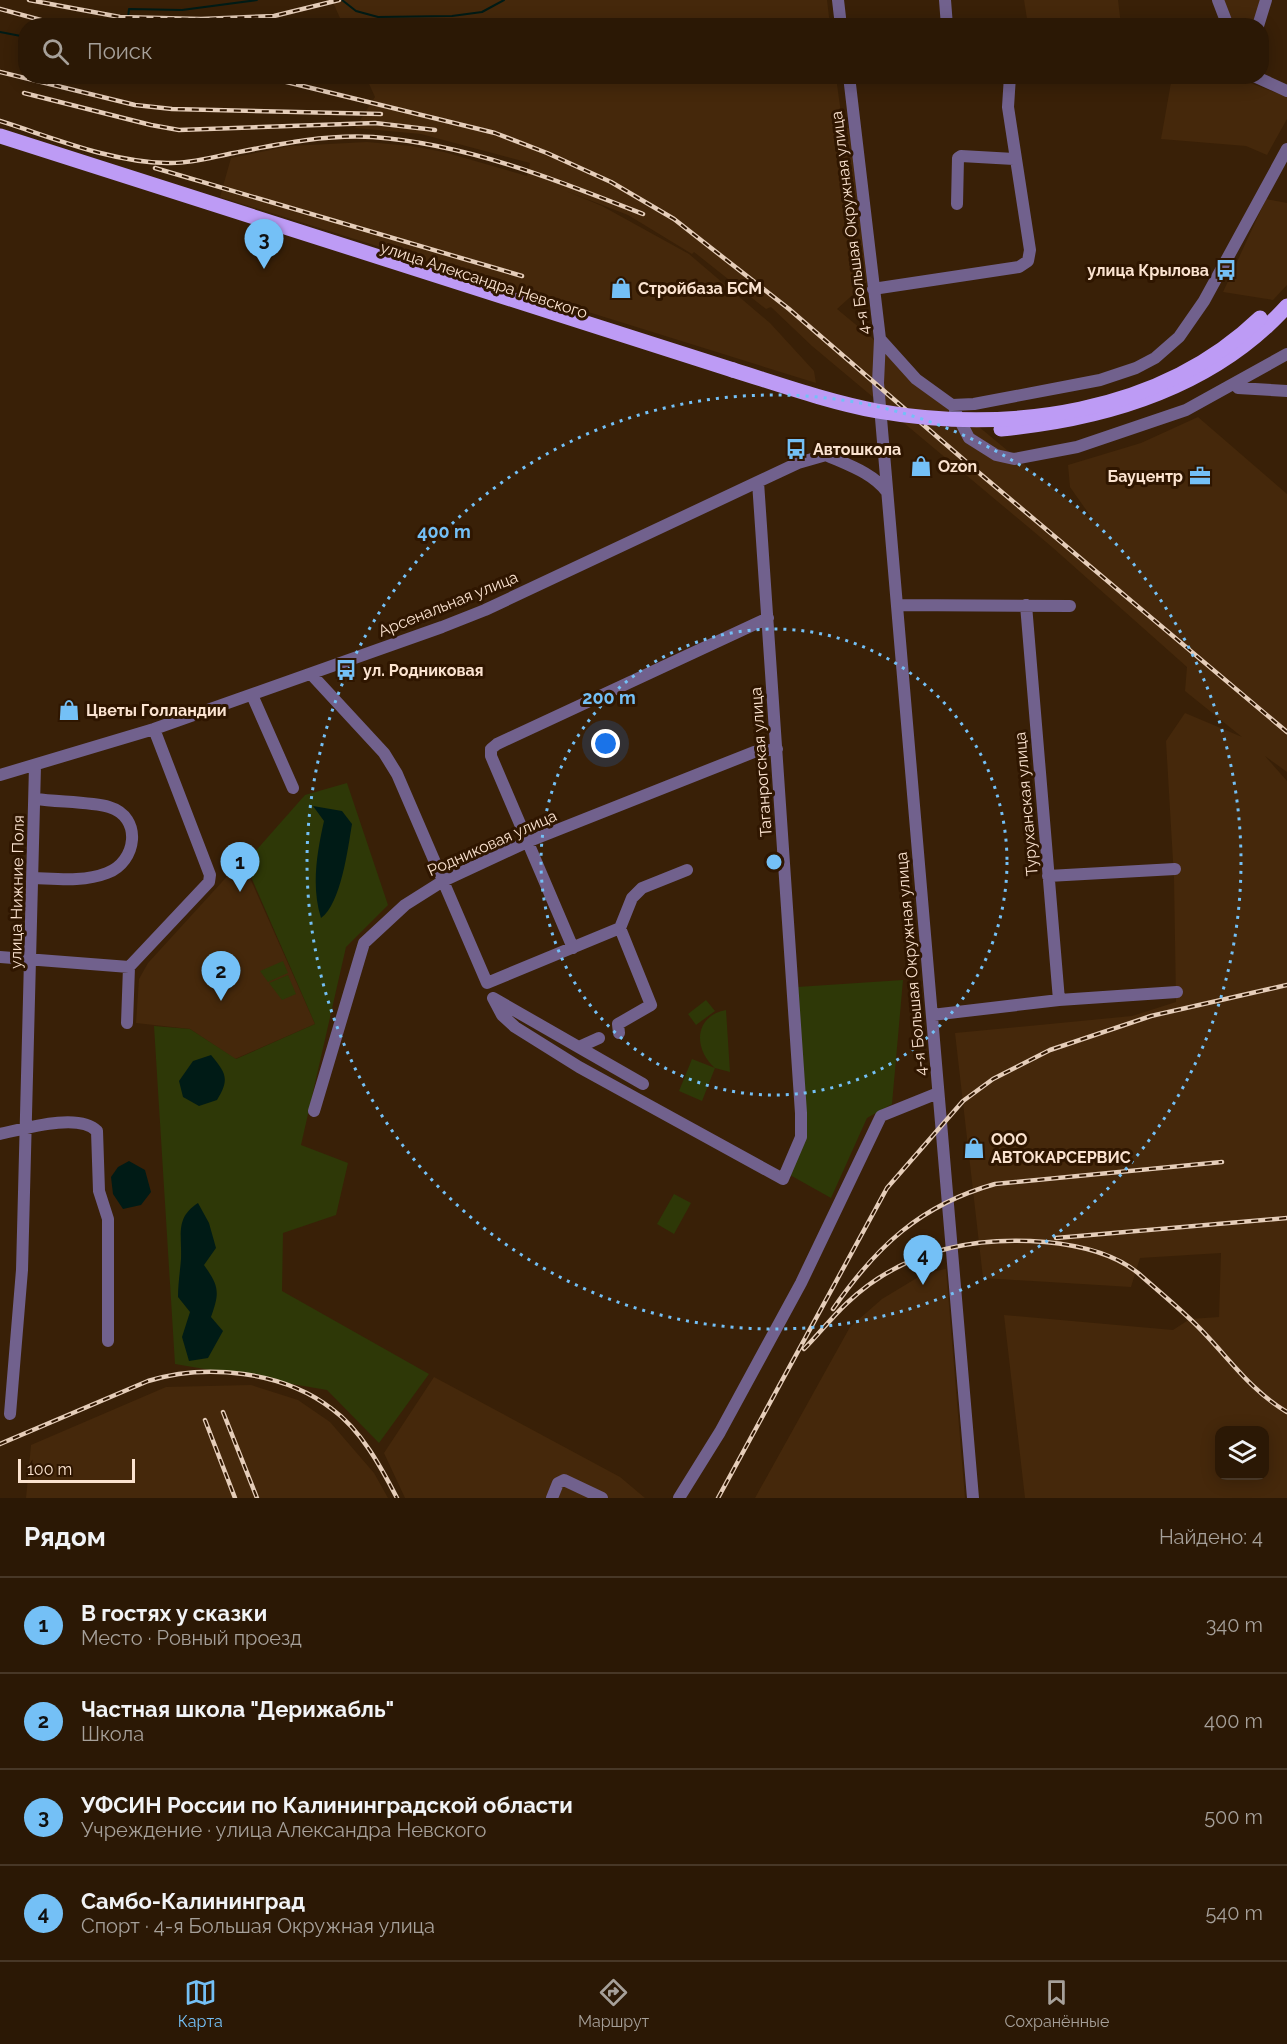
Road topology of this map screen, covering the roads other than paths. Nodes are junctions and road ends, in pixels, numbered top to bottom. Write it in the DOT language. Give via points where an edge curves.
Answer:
graph roads {
  1 [pos="837,0"];
  2 [pos="945,0"];
  3 [pos="1218,0"];
  4 [pos="1266,0"];
  5 [pos="840,18"];
  6 [pos="946,18"];
  7 [pos="1225,18"];
  8 [pos="1260,18"];
  9 [pos="1269,83"];
  10 [pos="850,84"];
  11 [pos="1009,84"];
  12 [pos="1287,91"];
  13 [pos="0,136"];
  14 [pos="0,145"];
  15 [pos="1287,150"];
  16 [pos="1014,159"];
  17 [pos="957,204"];
  18 [pos="873,289"];
  19 [pos="1287,293"];
  20 [pos="1287,306"];
  21 [pos="1263,322"];
  22 [pos="880,339"];
  23 [pos="1287,354"];
  24 [pos="1270,363"];
  25 [pos="733,374"];
  26 [pos="1235,384"];
  27 [pos="1281,390"];
  28 [pos="957,405"];
  29 [pos="758,482"];
  30 [pos="887,492"];
  31 [pos="897,605"];
  32 [pos="1026,605"];
  33 [pos="1070,606"];
  34 [pos="768,618"];
  35 [pos="311,674"];
  36 [pos="252,695"];
  37 [pos="154,729"];
  38 [pos="777,749"];
  39 [pos="35,766"];
  40 [pos="0,775"];
  41 [pos="293,788"];
  42 [pos="36,799"];
  43 [pos="527,842"];
  44 [pos="1175,869"];
  45 [pos="687,870"];
  46 [pos="1048,876"];
  47 [pos="34,878"];
  48 [pos="443,881"];
  49 [pos="620,928"];
  50 [pos="573,948"];
  51 [pos="0,957"];
  52 [pos="32,960"];
  53 [pos="129,967"];
  54 [pos="487,983"];
  55 [pos="1177,992"];
  56 [pos="493,998"];
  57 [pos="1059,1000"];
  58 [pos="932,1015"];
  59 [pos="127,1023"];
  60 [pos="619,1032"];
  61 [pos="599,1038"];
  62 [pos="579,1047"];
  63 [pos="643,1084"];
  64 [pos="939,1094"];
  65 [pos="314,1111"];
  66 [pos="24,1129"];
  67 [pos="0,1134"];
  68 [pos="108,1341"];
  69 [pos="10,1414"];
  70 [pos="552,1498"];
  71 [pos="602,1498"];
  72 [pos="679,1498"];
  73 [pos="973,1498"];
  1 -- 5 [label="street"];
  2 -- 6 [label="street"];
  3 -- 7 [label="street"];
  4 -- 8 [label="street"];
  9 -- 12 [label="street"];
  10 -- 18 [label="street, 4-я Большая Окружная улица"];
  11 -- 16 [label="street"];
  13 -- 25 [label="main road"];
  14 -- 25 [label="main road, улица Александра Невского"];
  15 -- 28 [label="street" via="1204,302 1179,337 1155,358 1100,380"];
  16 -- 17 [label="street" via="961,156"];
  16 -- 18 [label="street" via="1030,250 1028,261 1019,267"];
  18 -- 22 [label="street, 4-я Большая Окружная улица"];
  19 -- 21 [label="main road"];
  20 -- 21 [label="main road"];
  21 -- 25 [label="main road, улица Александра Невского" via="1217,363 1161,393 1095,415 1011,428 906,426 819,405"];
  22 -- 28 [label="street, 4-я Большая Окружная улица" via="916,379"];
  22 -- 30 [label="street, 4-я Большая Окружная улица" via="878,383"];
  23 -- 24 [label="street"];
  24 -- 26 [label="street"];
  24 -- 27 [label="street" via="1265,373 1269,384"];
  26 -- 27 [label="street" via="1238,388"];
  26 -- 28 [label="street" via="1186,410 1077,447 1014,459 979,445"];
  29 -- 30 [label="street, Арсенальная улица" via="826,455 874,479"];
  29 -- 34 [label="street, Таганрогская улица"];
  29 -- 35 [label="street, Арсенальная улица" via="485,610"];
  30 -- 31 [label="street, 4-я Большая Окружная улица"];
  31 -- 32 [label="street"];
  31 -- 58 [label="street, 4-я Большая Окружная улица"];
  32 -- 33 [label="street"];
  32 -- 46 [label="street, Туруханская улица"];
  34 -- 38 [label="street, Таганрогская улица"];
  34 -- 43 [label="street" via="491,749"];
  35 -- 36 [label="street, Арсенальная улица"];
  35 -- 48 [label="street" via="384,753 397,774"];
  36 -- 37 [label="street, Арсенальная улица"];
  36 -- 41 [label="street"];
  37 -- 39 [label="street, Арсенальная улица"];
  37 -- 53 [label="street" via="209,867 209,882"];
  38 -- 43 [label="street, Родниковая улица" via="754,752"];
  38 -- 56 [label="street, Таганрогская улица" via="801,1113 801,1137 783,1179 579,1067 515,1027 502,1015"];
  39 -- 40 [label="street, Арсенальная улица"];
  39 -- 42 [label="street, улица Нижние Поля"];
  42 -- 47 [label="street, улица Нижние Поля"];
  42 -- 47 [label="street" via="110,807 126,817 132,828 132,844 126,859 111,872 88,879"];
  43 -- 48 [label="street, Родниковая улица"];
  43 -- 50 [label="street"];
  44 -- 46 [label="street"];
  45 -- 49 [label="street" via="642,888 632,898"];
  46 -- 57 [label="street, Туруханская улица"];
  47 -- 52 [label="street, улица Нижние Поля"];
  48 -- 54 [label="street"];
  48 -- 65 [label="street, Родниковая улица" via="405,905 364,943"];
  49 -- 50 [label="street"];
  49 -- 60 [label="street" via="651,1005 622,1019"];
  50 -- 54 [label="street"];
  51 -- 52 [label="street"];
  52 -- 53 [label="street"];
  52 -- 66 [label="street, улица Нижние Поля"];
  53 -- 59 [label="street"];
  54 -- 56 [label="street"];
  55 -- 57 [label="street"];
  56 -- 62 [label="street"];
  57 -- 58 [label="street"];
  58 -- 64 [label="street, 4-я Большая Окружная улица"];
  61 -- 62 [label="street"];
  62 -- 63 [label="street"];
  64 -- 72 [label="street" via="881,1116 801,1283 720,1432"];
  64 -- 73 [label="street, 4-я Большая Окружная улица"];
  66 -- 67 [label="street"];
  66 -- 68 [label="street" via="78,1123 93,1126 97,1131 99,1191 108,1220"];
  66 -- 69 [label="street, улица Нижние Поля" via="22,1270"];
  70 -- 71 [label="street" via="558,1483 564,1480"];
}
